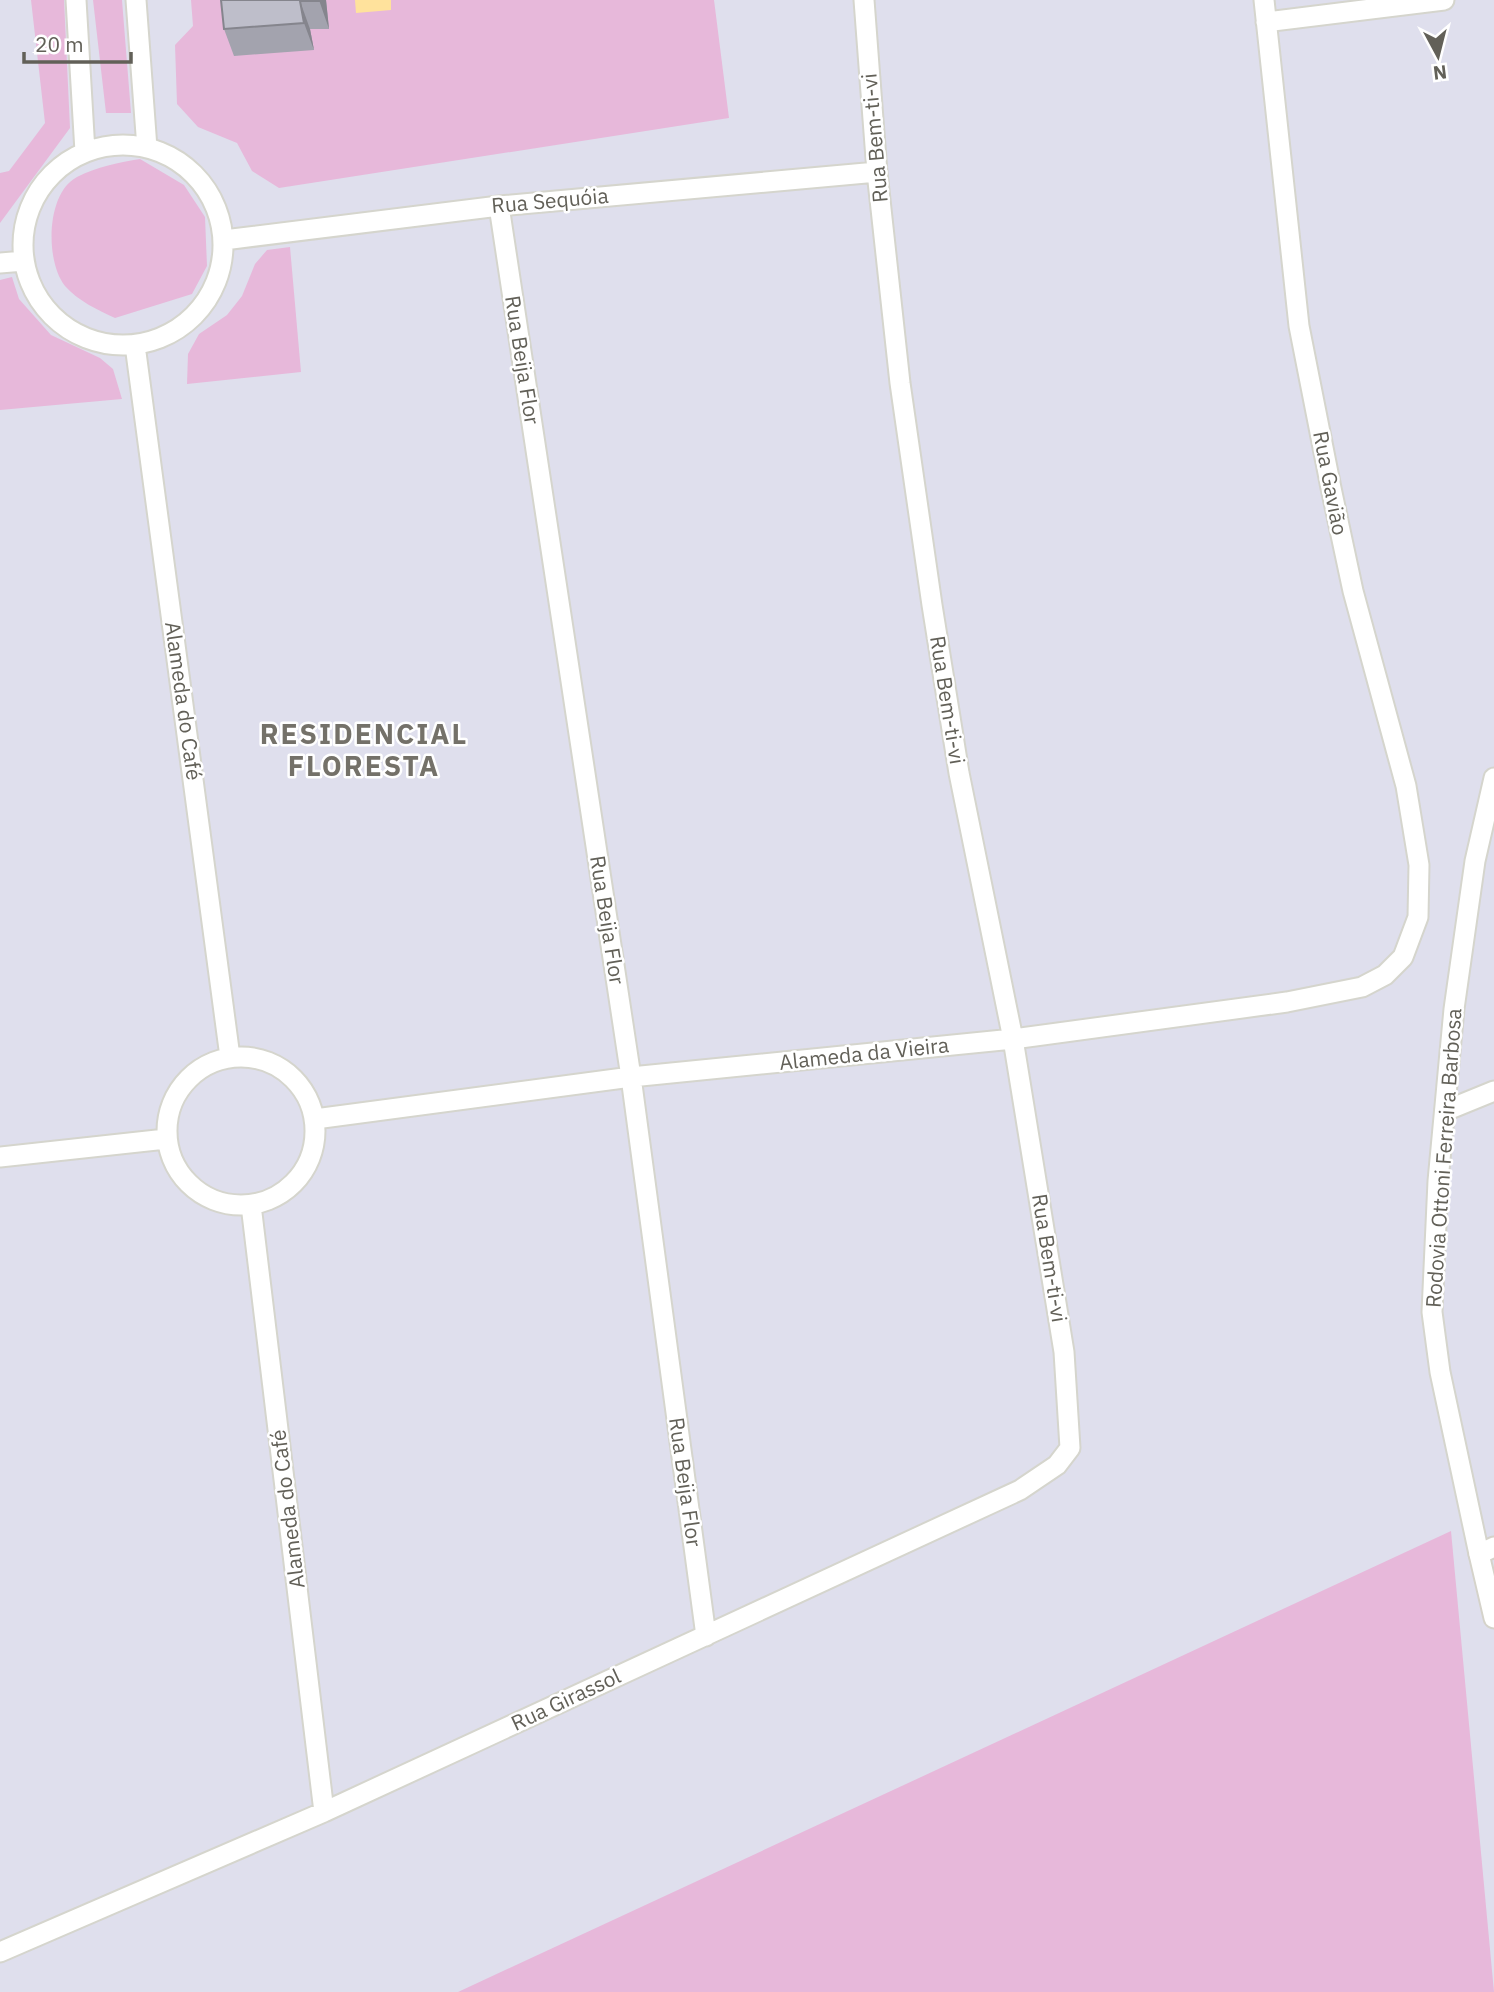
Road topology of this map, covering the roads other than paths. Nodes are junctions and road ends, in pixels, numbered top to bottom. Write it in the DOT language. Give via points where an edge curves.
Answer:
graph roads {
  1 [pos="76,0"];
  2 [pos="136,0"];
  3 [pos="864,0"];
  4 [pos="1264,0"];
  5 [pos="1444,0"];
  6 [pos="1266,22"];
  7 [pos="147,148"];
  8 [pos="85,152"];
  9 [pos="877,172"];
  10 [pos="499,206"];
  11 [pos="224,240"];
  12 [pos="24,261"];
  13 [pos="0,263"];
  14 [pos="135,345"];
  15 [pos="1494,778"];
  16 [pos="1403,957"];
  17 [pos="1013,1040"];
  18 [pos="230,1057"];
  19 [pos="631,1077"];
  20 [pos="1494,1091"];
  21 [pos="1445,1111"];
  22 [pos="315,1119"];
  23 [pos="166,1139"];
  24 [pos="0,1157"];
  25 [pos="251,1205"];
  26 [pos="1068,1394"];
  27 [pos="1487,1550"];
  28 [pos="1494,1617"];
  29 [pos="705,1636"];
  30 [pos="324,1812"];
  31 [pos="0,1952"];
  1 -- 8 [label="street"];
  2 -- 7 [label="street"];
  3 -- 9 [label="street, Rua Bem-ti-vi"];
  4 -- 6 [label="street, Rua Gavião"];
  5 -- 6 [label="street"];
  6 -- 16 [label="street, Rua Gavião" via="1300,326 1353,591 1406,786 1419,865 1418,917"];
  7 -- 8 [label="street" via="116,146"];
  7 -- 11 [label="street" via="176,160 200,180 217,207"];
  8 -- 12 [label="street" via="57,170 35,196 24,228"];
  9 -- 10 [label="street, Rua Sequóia"];
  9 -- 17 [label="street, Rua Bem-ti-vi" via="900,383 934,618 959,773"];
  10 -- 11 [label="street, Rua Sequóia"];
  10 -- 19 [label="street, Rua Beija Flor"];
  11 -- 14 [label="street" via="214,287 190,320 164,336"];
  12 -- 13 [label="street"];
  12 -- 14 [label="street" via="33,290 51,315 76,334 104,344"];
  14 -- 18 [label="street, Alameda do Café"];
  15 -- 21 [label="street, Rodovia Ottoni Ferreira Barbosa" via="1475,862"];
  16 -- 17 [label="street, Alameda da Vieira" via="1385,975 1362,987 1287,1002"];
  17 -- 19 [label="street, Alameda da Vieira"];
  17 -- 26 [label="street, Rua Bem-ti-vi"];
  18 -- 22 [label="street" via="276,1065 307,1097"];
  18 -- 23 [label="street" via="209,1064 175,1094 167,1116"];
  19 -- 22 [label="street, Alameda da Vieira"];
  19 -- 29 [label="street, Rua Beija Flor"];
  20 -- 21 [label="street"];
  21 -- 27 [label="street, Rodovia Ottoni Ferreira Barbosa" via="1432,1312 1440,1372"];
  22 -- 25 [label="street" via="315,1143 293,1185 274,1198"];
  23 -- 24 [label="street"];
  23 -- 25 [label="street" via="172,1162 185,1182 205,1197 227,1205"];
  25 -- 30 [label="street, Alameda do Café"];
  26 -- 29 [label="street, Rua Girassol" via="1070,1448 1048,1472 1020,1490"];
  27 -- 28 [label="street, Rodovia Ottoni Ferreira Barbosa"];
  29 -- 30 [label="street, Rua Girassol"];
  30 -- 31 [label="street, Rua Girassol"];
}
